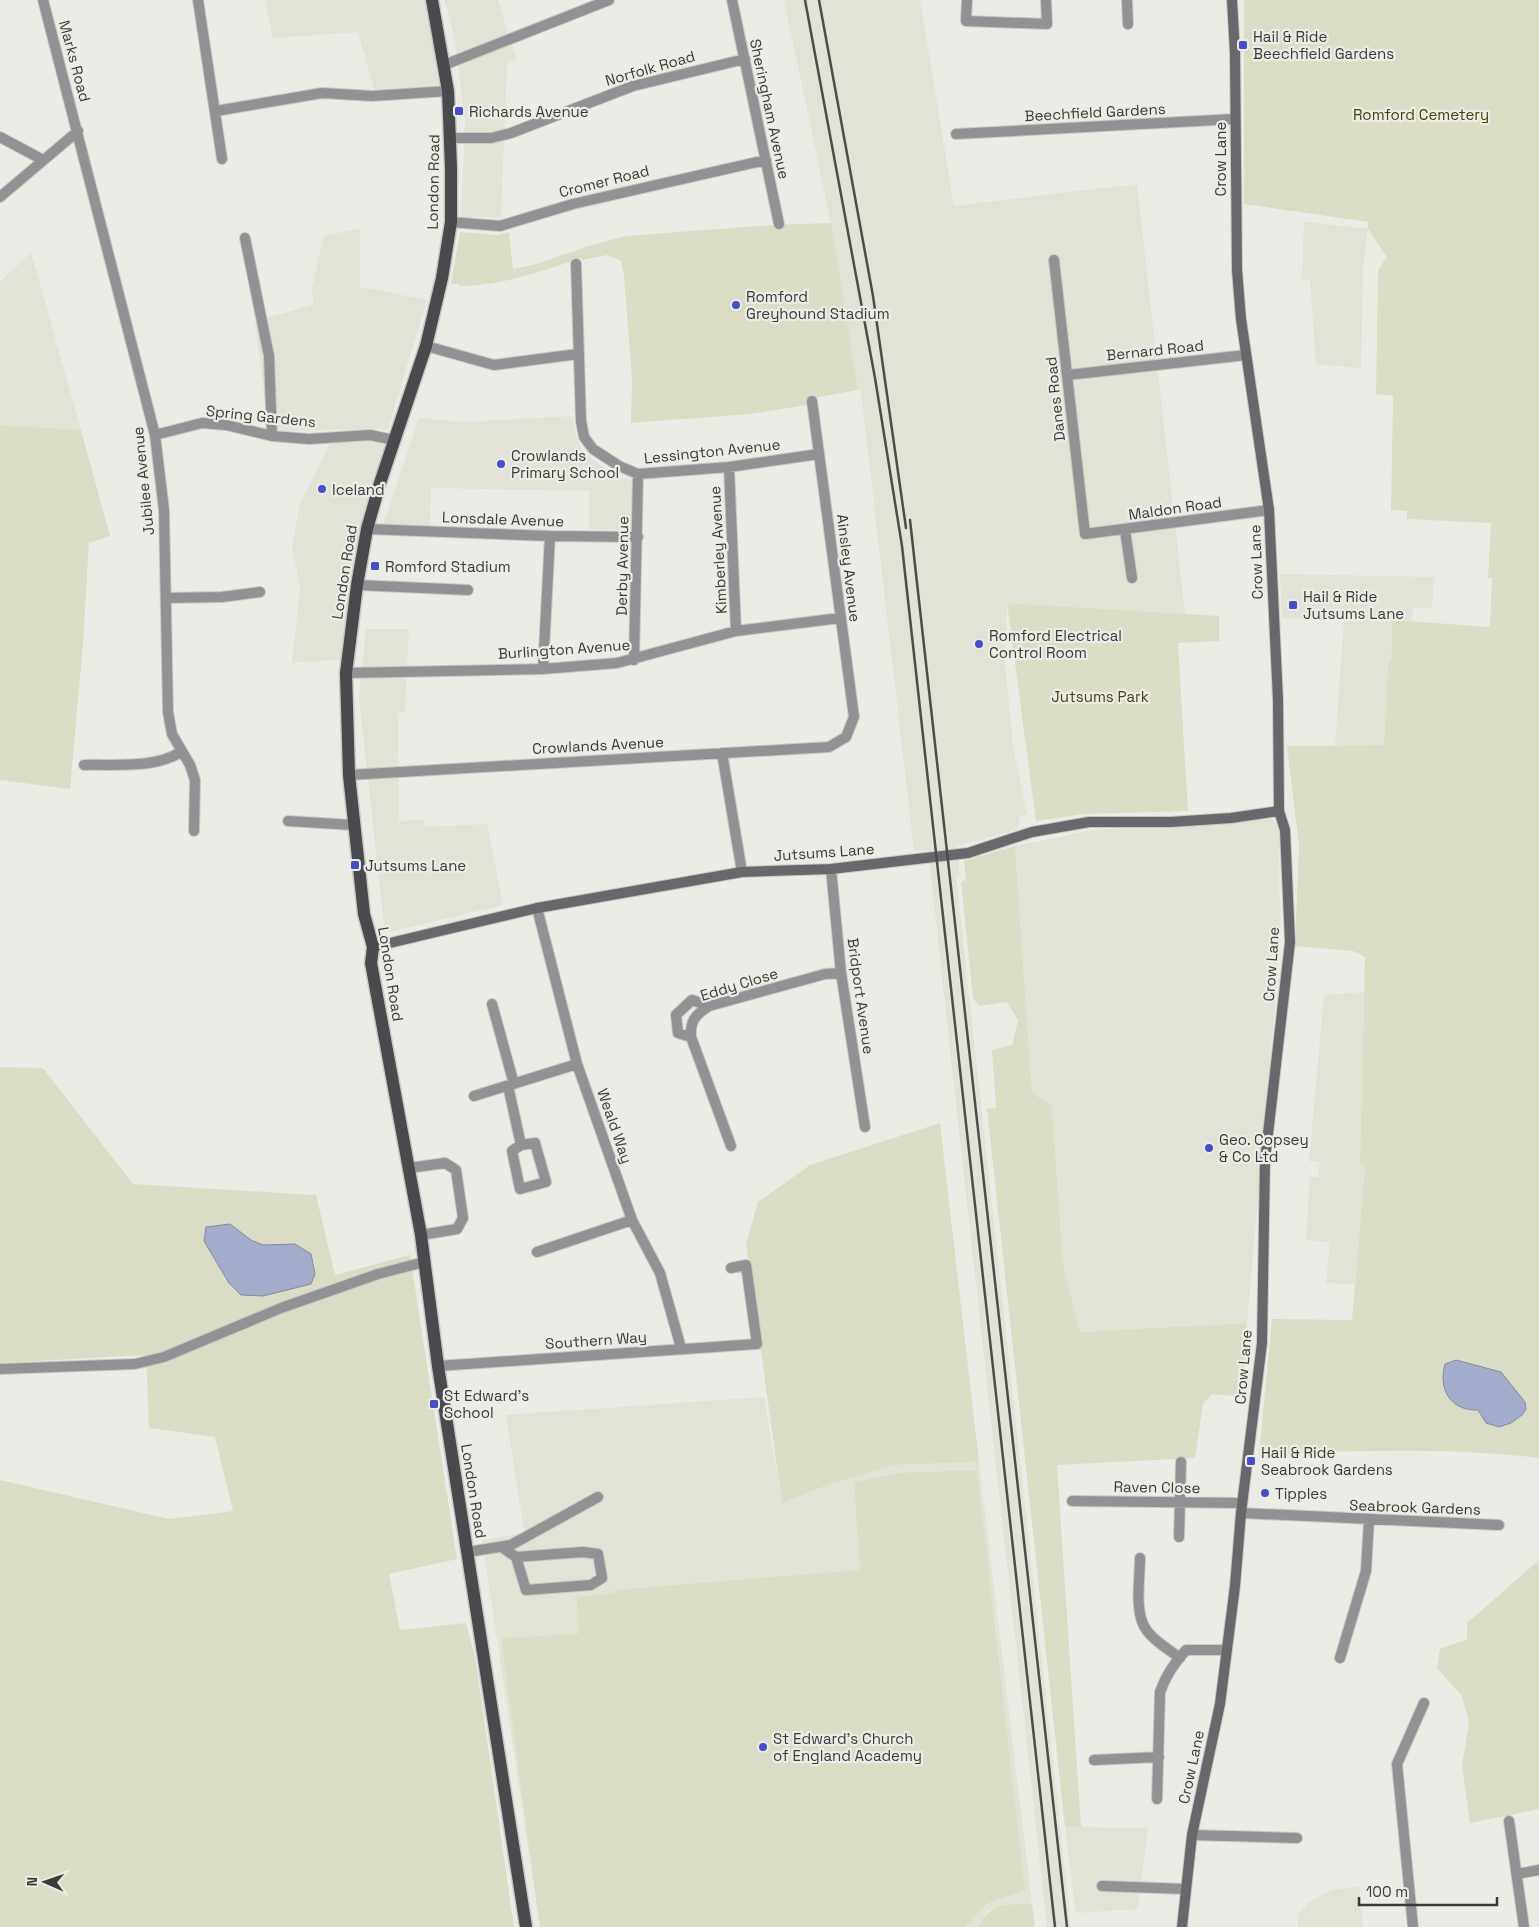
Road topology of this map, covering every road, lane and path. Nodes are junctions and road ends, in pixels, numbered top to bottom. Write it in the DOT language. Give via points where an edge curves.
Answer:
graph roads {
  1 [pos="42,0"];
  2 [pos="198,0"];
  3 [pos="432,0"];
  4 [pos="609,0"];
  5 [pos="732,0"];
  6 [pos="967,0"];
  7 [pos="1046,0"];
  8 [pos="1127,0"];
  9 [pos="1232,0"];
  10 [pos="1128,24"];
  11 [pos="745,59"];
  12 [pos="444,65"];
  13 [pos="448,91"];
  14 [pos="216,111"];
  15 [pos="1235,119"];
  16 [pos="78,131"];
  17 [pos="956,134"];
  18 [pos="0,137"];
  19 [pos="450,138"];
  20 [pos="222,159"];
  21 [pos="43,160"];
  22 [pos="766,160"];
  23 [pos="0,197"];
  24 [pos="450,222"];
  25 [pos="780,224"];
  26 [pos="245,238"];
  27 [pos="1054,260"];
  28 [pos="576,264"];
  29 [pos="426,346"];
  30 [pos="578,354"];
  31 [pos="1246,355"];
  32 [pos="1068,375"];
  33 [pos="812,401"];
  34 [pos="155,435"];
  35 [pos="272,436"];
  36 [pos="394,440"];
  37 [pos="819,454"];
  38 [pos="729,467"];
  39 [pos="638,474"];
  40 [pos="1269,510"];
  41 [pos="367,529"];
  42 [pos="1125,530"];
  43 [pos="1085,534"];
  44 [pos="550,536"];
  45 [pos="638,537"];
  46 [pos="1132,578"];
  47 [pos="357,585"];
  48 [pos="468,590"];
  49 [pos="260,592"];
  50 [pos="166,598"];
  51 [pos="840,618"];
  52 [pos="736,631"];
  53 [pos="634,660"];
  54 [pos="543,669"];
  55 [pos="346,673"];
  56 [pos="846,737"];
  57 [pos="181,752"];
  58 [pos="722,753"];
  59 [pos="84,765"];
  60 [pos="349,775"];
  61 [pos="1279,811"];
  62 [pos="288,821"];
  63 [pos="353,825"];
  64 [pos="194,831"];
  65 [pos="831,869"];
  66 [pos="742,872"];
  67 [pos="537,908"];
  68 [pos="374,948"];
  69 [pos="841,972"];
  70 [pos="492,1004"];
  71 [pos="709,1006"];
  72 [pos="691,1038"];
  73 [pos="577,1064"];
  74 [pos="511,1085"];
  75 [pos="474,1096"];
  76 [pos="865,1127"];
  77 [pos="521,1145"];
  78 [pos="731,1146"];
  79 [pos="409,1168"];
  80 [pos="632,1220"];
  81 [pos="421,1235"];
  82 [pos="537,1252"];
  83 [pos="424,1262"];
  84 [pos="731,1268"];
  85 [pos="681,1348"];
  86 [pos="438,1366"];
  87 [pos="0,1369"];
  88 [pos="1181,1462"];
  89 [pos="598,1497"];
  90 [pos="1072,1501"];
  91 [pos="1179,1503"];
  92 [pos="1241,1508"];
  93 [pos="1369,1520"];
  94 [pos="1499,1525"];
  95 [pos="1179,1537"];
  96 [pos="503,1548"];
  97 [pos="468,1552"];
  98 [pos="516,1557"];
  99 [pos="1140,1558"];
  100 [pos="1227,1650"];
  101 [pos="1180,1658"];
  102 [pos="1340,1658"];
  103 [pos="1424,1703"];
  104 [pos="1159,1757"];
  105 [pos="1094,1760"];
  106 [pos="1157,1799"];
  107 [pos="1509,1821"];
  108 [pos="1192,1835"];
  109 [pos="1297,1838"];
  110 [pos="1539,1870"];
  111 [pos="1517,1874"];
  112 [pos="1102,1886"];
  113 [pos="1186,1889"];
  114 [pos="526,1927"];
  115 [pos="1182,1927"];
  116 [pos="1413,1927"];
  117 [pos="1524,1927"];
  1 -- 16 [label="street, Marks Road"];
  2 -- 14 [label="street"];
  3 -- 12 [label="main road, London Road"];
  4 -- 12 [label="street"];
  5 -- 11 [label="street, Sheringham Avenue"];
  6 -- 7 [label="street" via="966,22 1015,25 1047,24"];
  8 -- 10 [label="street"];
  9 -- 15 [label="street, Crow Lane"];
  11 -- 19 [label="street, Norfolk Road" via="632,86 491,138"];
  11 -- 22 [label="street, Sheringham Avenue"];
  12 -- 13 [label="main road, London Road"];
  13 -- 14 [label="street" via="372,96 322,93"];
  13 -- 19 [label="main road, London Road"];
  14 -- 20 [label="street"];
  15 -- 17 [label="street, Beechfield Gardens"];
  15 -- 31 [label="street, Crow Lane" via="1236,248"];
  16 -- 21 [label="street"];
  16 -- 34 [label="street, Jubilee Avenue"];
  18 -- 21 [label="street"];
  19 -- 24 [label="main road, London Road"];
  21 -- 23 [label="street"];
  22 -- 24 [label="street, Cromer Road" via="573,204 500,226"];
  22 -- 25 [label="street, Sheringham Avenue"];
  24 -- 29 [label="main road, London Road" via="442,278"];
  26 -- 35 [label="street" via="269,356"];
  27 -- 32 [label="street, Danes Road"];
  28 -- 30 [label="street, Lessington Avenue"];
  29 -- 30 [label="street" via="494,365"];
  29 -- 36 [label="main road, London Road"];
  30 -- 39 [label="street, Lessington Avenue" via="580,421 584,438 593,449"];
  31 -- 32 [label="street, Bernard Road"];
  31 -- 40 [label="street, Crow Lane"];
  32 -- 43 [label="street, Danes Road"];
  33 -- 37 [label="street, Ainsley Avenue"];
  34 -- 35 [label="street, Spring Gardens" via="202,423"];
  34 -- 50 [label="street, Jubilee Avenue" via="164,510"];
  35 -- 36 [label="street, Spring Gardens" via="309,439 370,434"];
  36 -- 41 [label="main road, London Road"];
  37 -- 38 [label="street, Lessington Avenue"];
  37 -- 51 [label="street, Ainsley Avenue"];
  38 -- 39 [label="street, Lessington Avenue"];
  38 -- 52 [label="street, Kimberley Avenue"];
  39 -- 45 [label="street, Derby Avenue"];
  40 -- 42 [label="street, Maldon Road"];
  40 -- 61 [label="street, Crow Lane" via="1278,700"];
  41 -- 44 [label="street, Lonsdale Avenue"];
  41 -- 47 [label="main road, London Road"];
  42 -- 43 [label="street, Maldon Road"];
  42 -- 46 [label="street"];
  44 -- 45 [label="street, Lonsdale Avenue"];
  44 -- 54 [label="street"];
  45 -- 53 [label="street, Derby Avenue"];
  47 -- 48 [label="street"];
  47 -- 55 [label="main road, London Road"];
  49 -- 50 [label="street" via="222,597"];
  50 -- 57 [label="street, Jubilee Avenue" via="168,712 172,734"];
  51 -- 52 [label="street, Burlington Avenue"];
  51 -- 56 [label="street, Ainsley Avenue" via="854,717"];
  52 -- 53 [label="street, Burlington Avenue"];
  53 -- 54 [label="street, Burlington Avenue"];
  54 -- 55 [label="street, Burlington Avenue"];
  55 -- 60 [label="main road, London Road"];
  56 -- 58 [label="street, Crowlands Avenue" via="829,747"];
  57 -- 59 [label="street" via="169,760 154,763"];
  57 -- 64 [label="street, Jubilee Avenue" via="195,780"];
  58 -- 60 [label="street, Crowlands Avenue"];
  58 -- 66 [label="street"];
  60 -- 63 [label="main road, London Road"];
  61 -- 65 [label="street, Jutsums Lane" via="1170,822 1089,822 1032,832 968,853"];
  61 -- 92 [label="street, Crow Lane" via="1285,830 1290,942 1265,1160 1262,1343"];
  62 -- 63 [label="street"];
  63 -- 68 [label="main road, London Road" via="364,914"];
  65 -- 66 [label="street, Jutsums Lane"];
  65 -- 69 [label="street, Bridport Avenue"];
  66 -- 67 [label="street, Jutsums Lane"];
  67 -- 68 [label="street, Jutsums Lane"];
  67 -- 73 [label="street, Weald Way"];
  68 -- 79 [label="main road, London Road" via="371,963"];
  69 -- 71 [label="street, Eddy Close"];
  69 -- 76 [label="street, Bridport Avenue"];
  70 -- 74 [label="street"];
  71 -- 72 [label="street, Eddy Close" via="696,1014 691,1025"];
  71 -- 72 [label="street" via="692,1000 676,1015 678,1033"];
  72 -- 78 [label="street"];
  73 -- 74 [label="street"];
  73 -- 80 [label="street, Weald Way"];
  74 -- 75 [label="street"];
  74 -- 77 [label="street"];
  77 -- 77 [label="street" via="535,1143 546,1182 520,1189 512,1151"];
  79 -- 81 [label="main road, London Road"];
  79 -- 81 [label="street" via="445,1163 456,1170 463,1218 457,1229"];
  80 -- 82 [label="street"];
  80 -- 85 [label="street, Weald Way" via="660,1273"];
  81 -- 83 [label="main road, London Road"];
  83 -- 86 [label="main road, London Road"];
  83 -- 87 [label="street" via="378,1274 281,1308 164,1358 135,1364"];
  84 -- 85 [label="street, Southern Way" via="746,1265 757,1344"];
  85 -- 86 [label="street, Southern Way"];
  86 -- 97 [label="main road, London Road"];
  88 -- 91 [label="street"];
  89 -- 96 [label="street"];
  90 -- 91 [label="street, Raven Close"];
  91 -- 92 [label="street, Raven Close"];
  91 -- 95 [label="street"];
  92 -- 93 [label="street, Seabrook Gardens"];
  92 -- 100 [label="street, Crow Lane"];
  93 -- 94 [label="street, Seabrook Gardens"];
  93 -- 102 [label="street" via="1366,1570"];
  96 -- 97 [label="street"];
  96 -- 98 [label="street"];
  97 -- 114 [label="main road, London Road"];
  98 -- 98 [label="street" via="582,1552 598,1554 602,1578 590,1586 526,1590"];
  99 -- 101 [label="street" via="1143,1624 1157,1641"];
  100 -- 101 [label="street" via="1186,1650"];
  100 -- 108 [label="street, Crow Lane" via="1220,1704"];
  101 -- 104 [label="street" via="1172,1666 1160,1692"];
  103 -- 116 [label="street" via="1397,1764"];
  104 -- 105 [label="street"];
  104 -- 106 [label="street"];
  107 -- 111 [label="street"];
  108 -- 109 [label="street"];
  108 -- 113 [label="street, Crow Lane"];
  110 -- 111 [label="street"];
  111 -- 117 [label="street"];
  112 -- 113 [label="street"];
  113 -- 115 [label="street, Crow Lane"];
}
